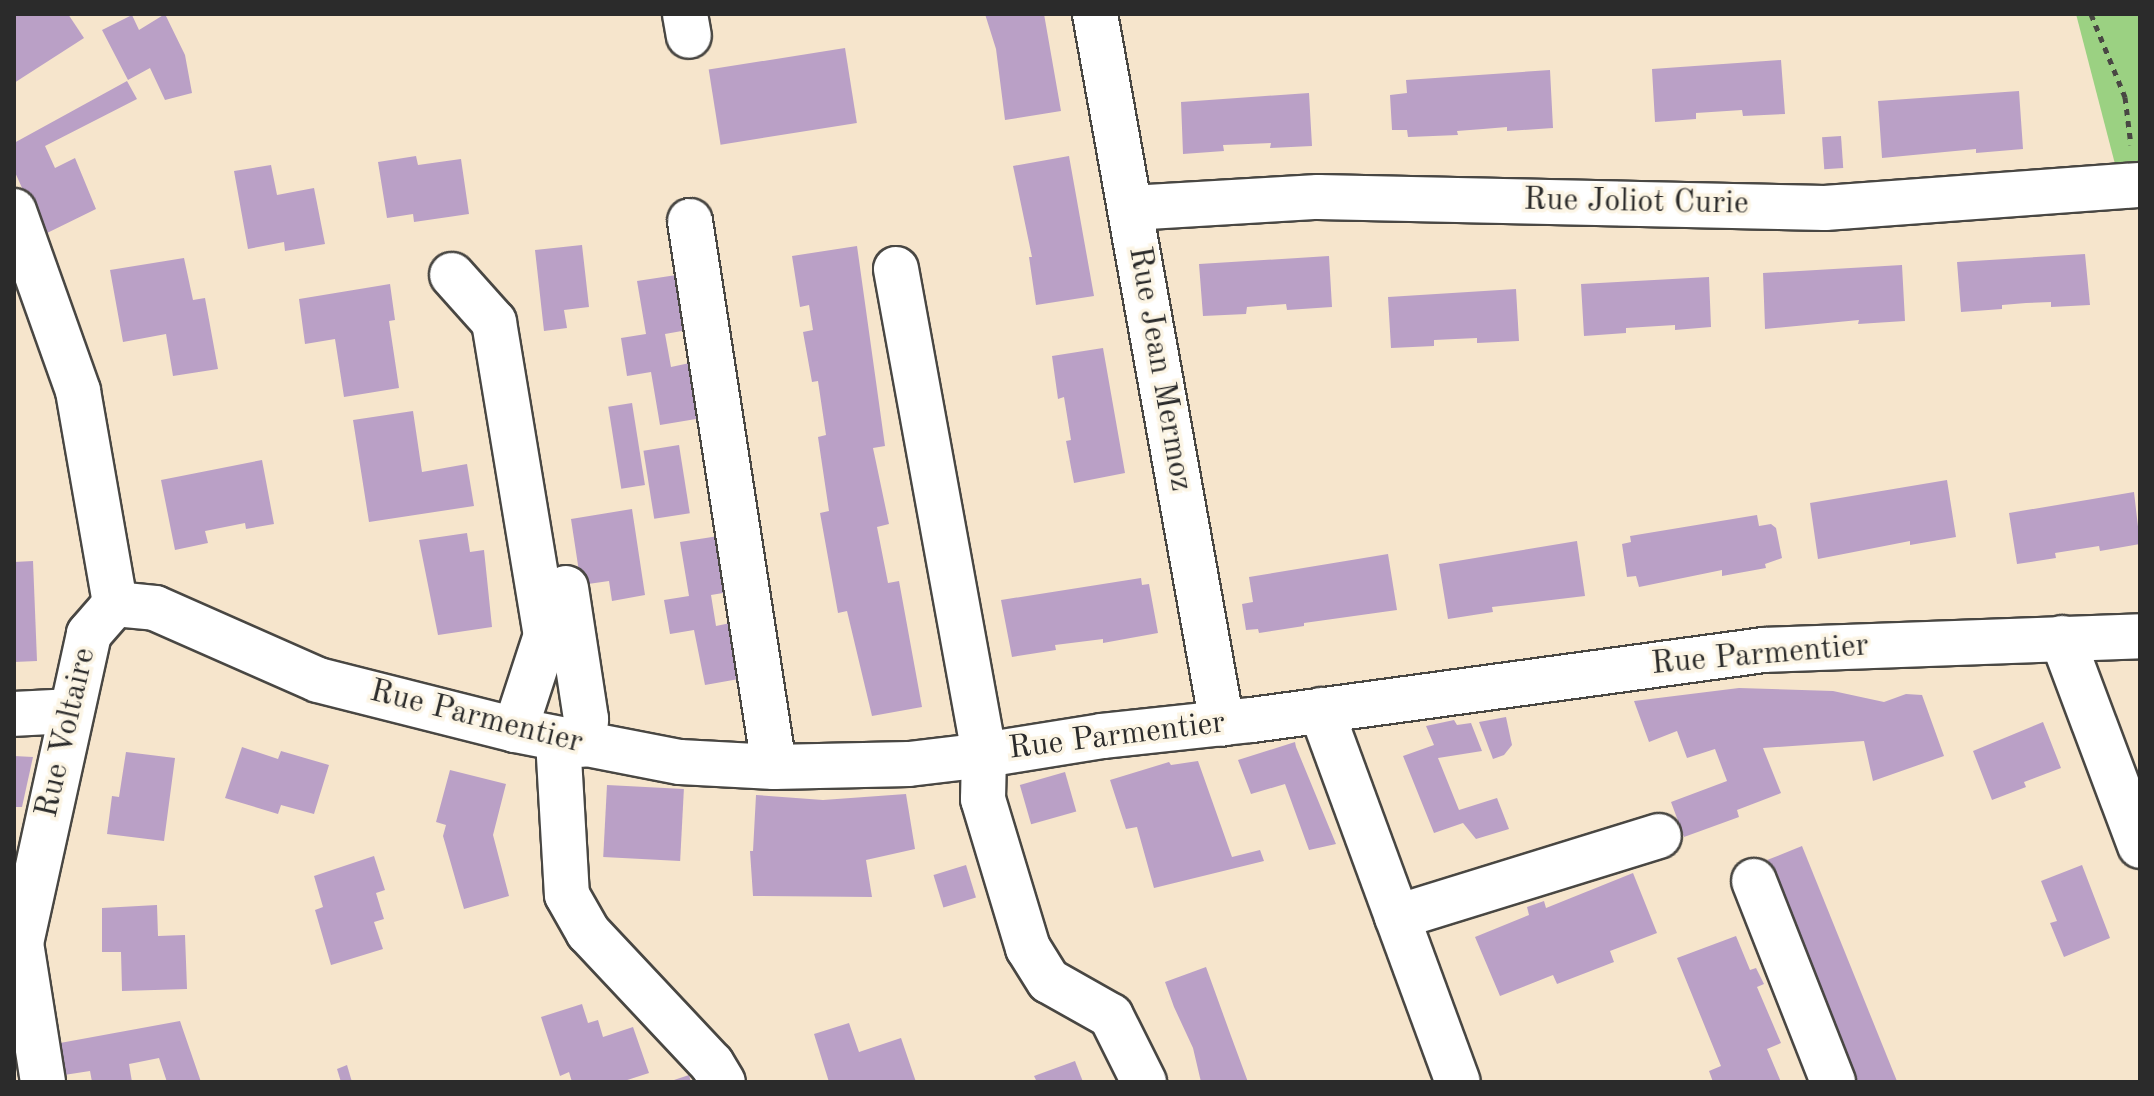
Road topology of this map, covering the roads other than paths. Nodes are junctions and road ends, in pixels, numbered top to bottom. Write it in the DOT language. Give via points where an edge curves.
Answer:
graph roads {
  1 [pos="1095,14"];
  2 [pos="2137,185"];
  3 [pos="1131,208"];
  4 [pos="14,211"];
  5 [pos="690,221"];
  6 [pos="896,269"];
  7 [pos="452,275"];
  8 [pos="536,396"];
  9 [pos="115,604"];
  10 [pos="2140,636"];
  11 [pos="2062,638"];
  12 [pos="1321,710"];
  13 [pos="71,711"];
  14 [pos="14,714"];
  15 [pos="1222,724"];
  16 [pos="515,730"];
  17 [pos="570,742"];
  18 [pos="984,755"];
  19 [pos="774,767"];
  20 [pos="1659,836"];
  21 [pos="2140,846"];
  22 [pos="1754,881"];
  23 [pos="1397,917"];
  24 [pos="17,944"];
  25 [pos="43,1082"];
  26 [pos="723,1082"];
  27 [pos="1144,1082"];
  28 [pos="1458,1082"];
  29 [pos="1833,1082"];
  1 -- 3 [label="street, Rue Jean Mermoz"];
  2 -- 3 [label="street, Rue Joliot Curie" via="1825,208 1318,197"];
  3 -- 15 [label="street, Rue Jean Mermoz"];
  4 -- 9 [label="street" via="78,391"];
  5 -- 19 [label="street"];
  6 -- 18 [label="street"];
  7 -- 16 [label="street" via="494,322 546,635"];
  8 -- 17 [label="street" via="586,719"];
  9 -- 13 [label="street, Rue Voltaire" via="89,634"];
  9 -- 16 [label="street, Rue Parmentier" via="155,608 318,680"];
  10 -- 11 [label="street, Rue Parmentier"];
  11 -- 12 [label="street, Rue Parmentier" via="1764,650"];
  11 -- 21 [label="street"];
  12 -- 15 [label="street, Rue Parmentier"];
  12 -- 23 [label="street"];
  13 -- 14 [label="street"];
  13 -- 24 [label="street, Rue Voltaire"];
  15 -- 18 [label="street, Rue Parmentier"];
  16 -- 17 [label="street, Rue Parmentier"];
  17 -- 19 [label="street, Rue Parmentier" via="680,762"];
  17 -- 26 [label="street" via="567,895 588,932"];
  18 -- 19 [label="street, Rue Parmentier" via="909,764"];
  18 -- 27 [label="street" via="983,799 1028,948 1049,981 1111,1016"];
  20 -- 23 [label="street"];
  22 -- 29 [label="street"];
  23 -- 28 [label="street"];
  24 -- 25 [label="street, Rue Voltaire"];
}
